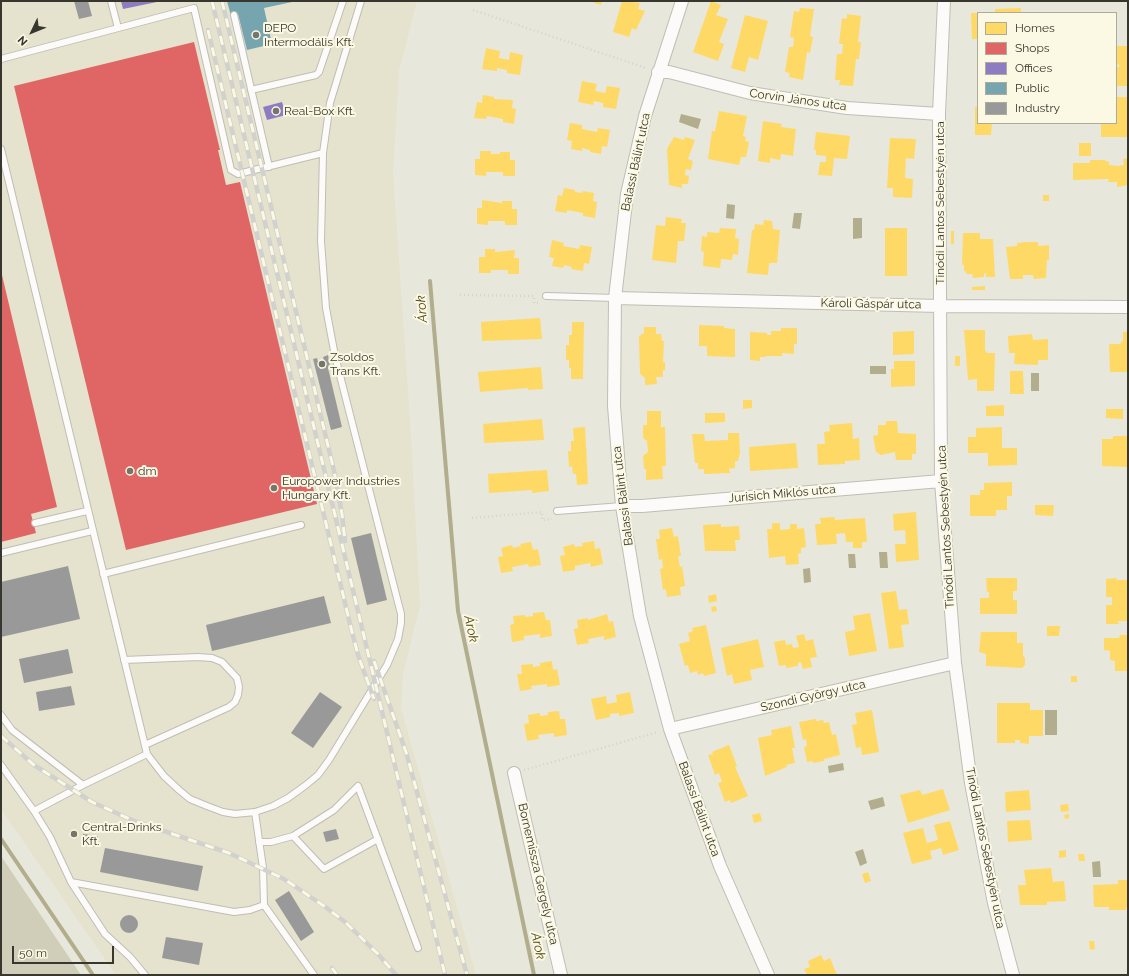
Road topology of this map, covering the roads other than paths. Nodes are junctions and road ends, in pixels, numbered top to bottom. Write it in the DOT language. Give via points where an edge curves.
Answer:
graph roads {
  1 [pos="111,1"];
  2 [pos="343,1"];
  3 [pos="361,1"];
  4 [pos="682,1"];
  5 [pos="944,1"];
  6 [pos="234,15"];
  7 [pos="118,28"];
  8 [pos="1,59"];
  9 [pos="658,72"];
  10 [pos="251,90"];
  11 [pos="939,114"];
  12 [pos="1,149"];
  13 [pos="323,153"];
  14 [pos="269,167"];
  15 [pos="546,296"];
  16 [pos="615,298"];
  17 [pos="940,306"];
  18 [pos="1128,308"];
  19 [pos="941,481"];
  20 [pos="622,506"];
  21 [pos="557,510"];
  22 [pos="87,511"];
  23 [pos="35,523"];
  24 [pos="301,525"];
  25 [pos="92,531"];
  26 [pos="1,553"];
  27 [pos="103,574"];
  28 [pos="124,660"];
  29 [pos="955,663"];
  30 [pos="1,715"];
  31 [pos="670,729"];
  32 [pos="144,745"];
  33 [pos="147,754"];
  34 [pos="1,765"];
  35 [pos="514,773"];
  36 [pos="82,784"];
  37 [pos="34,811"];
  38 [pos="255,812"];
  39 [pos="293,836"];
  40 [pos="378,839"];
  41 [pos="259,842"];
  42 [pos="71,882"];
  43 [pos="264,905"];
  44 [pos="418,948"];
  45 [pos="145,975"];
  46 [pos="314,975"];
  47 [pos="561,975"];
  48 [pos="768,975"];
  49 [pos="1013,975"];
  1 -- 7 [label="lane"];
  2 -- 10 [label="lane" via="319,72"];
  3 -- 13 [label="lane" via="330,103"];
  4 -- 9 [label="street, Balassi Bálint utca"];
  5 -- 11 [label="street, Tinódi Lantos Sebestyén utca"];
  6 -- 10 [label="lane"];
  7 -- 8 [label="lane"];
  7 -- 14 [label="lane" via="194,8 231,170 238,174"];
  9 -- 11 [label="street, Corvin János utca" via="669,72 750,93 847,108"];
  9 -- 16 [label="street, Balassi Bálint utca" via="627,194"];
  10 -- 14 [label="lane"];
  11 -- 17 [label="street, Tinódi Lantos Sebestyén utca"];
  12 -- 22 [label="lane"];
  13 -- 14 [label="lane"];
  13 -- 38 [label="lane" via="321,241 326,308 335,356 401,623 398,639 387,665 318,775 288,798"];
  15 -- 16 [label="lane"];
  16 -- 17 [label="street, Károli Gáspár utca"];
  16 -- 20 [label="street, Balassi Bálint utca" via="614,406"];
  17 -- 18 [label="street, Károli Gáspár utca"];
  17 -- 19 [label="street, Tinódi Lantos Sebestyén utca"];
  19 -- 20 [label="street, Jurisich Miklós utca"];
  19 -- 29 [label="street, Tinódi Lantos Sebestyén utca"];
  20 -- 21 [label="lane"];
  20 -- 31 [label="street, Balassi Bálint utca" via="640,616"];
  22 -- 23 [label="lane"];
  22 -- 25 [label="lane"];
  24 -- 27 [label="lane"];
  25 -- 26 [label="lane"];
  25 -- 27 [label="lane"];
  27 -- 28 [label="lane"];
  28 -- 32 [label="lane"];
  28 -- 32 [label="lane" via="212,658 222,662 237,678 238,695 229,707"];
  29 -- 31 [label="street, Szondi György utca"];
  29 -- 49 [label="street, Tinódi Lantos Sebestyén utca" via="971,783 994,903"];
  30 -- 36 [label="lane" via="12,730"];
  31 -- 48 [label="street, Balassi Bálint utca" via="720,866"];
  32 -- 33 [label="lane"];
  33 -- 36 [label="lane"];
  33 -- 38 [label="lane" via="164,776 190,798 223,812"];
  34 -- 37 [label="lane"];
  35 -- 47 [label="street, Bornemissza Gergely utca"];
  36 -- 37 [label="lane"];
  37 -- 42 [label="lane" via="50,837"];
  38 -- 41 [label="lane"];
  39 -- 40 [label="lane" via="324,869"];
  39 -- 40 [label="lane" via="334,810 358,786"];
  39 -- 41 [label="lane" via="271,842"];
  40 -- 44 [label="lane"];
  41 -- 43 [label="lane"];
  42 -- 43 [label="lane" via="234,912"];
  42 -- 45 [label="lane" via="105,934 130,956"];
  43 -- 46 [label="lane"];
}
